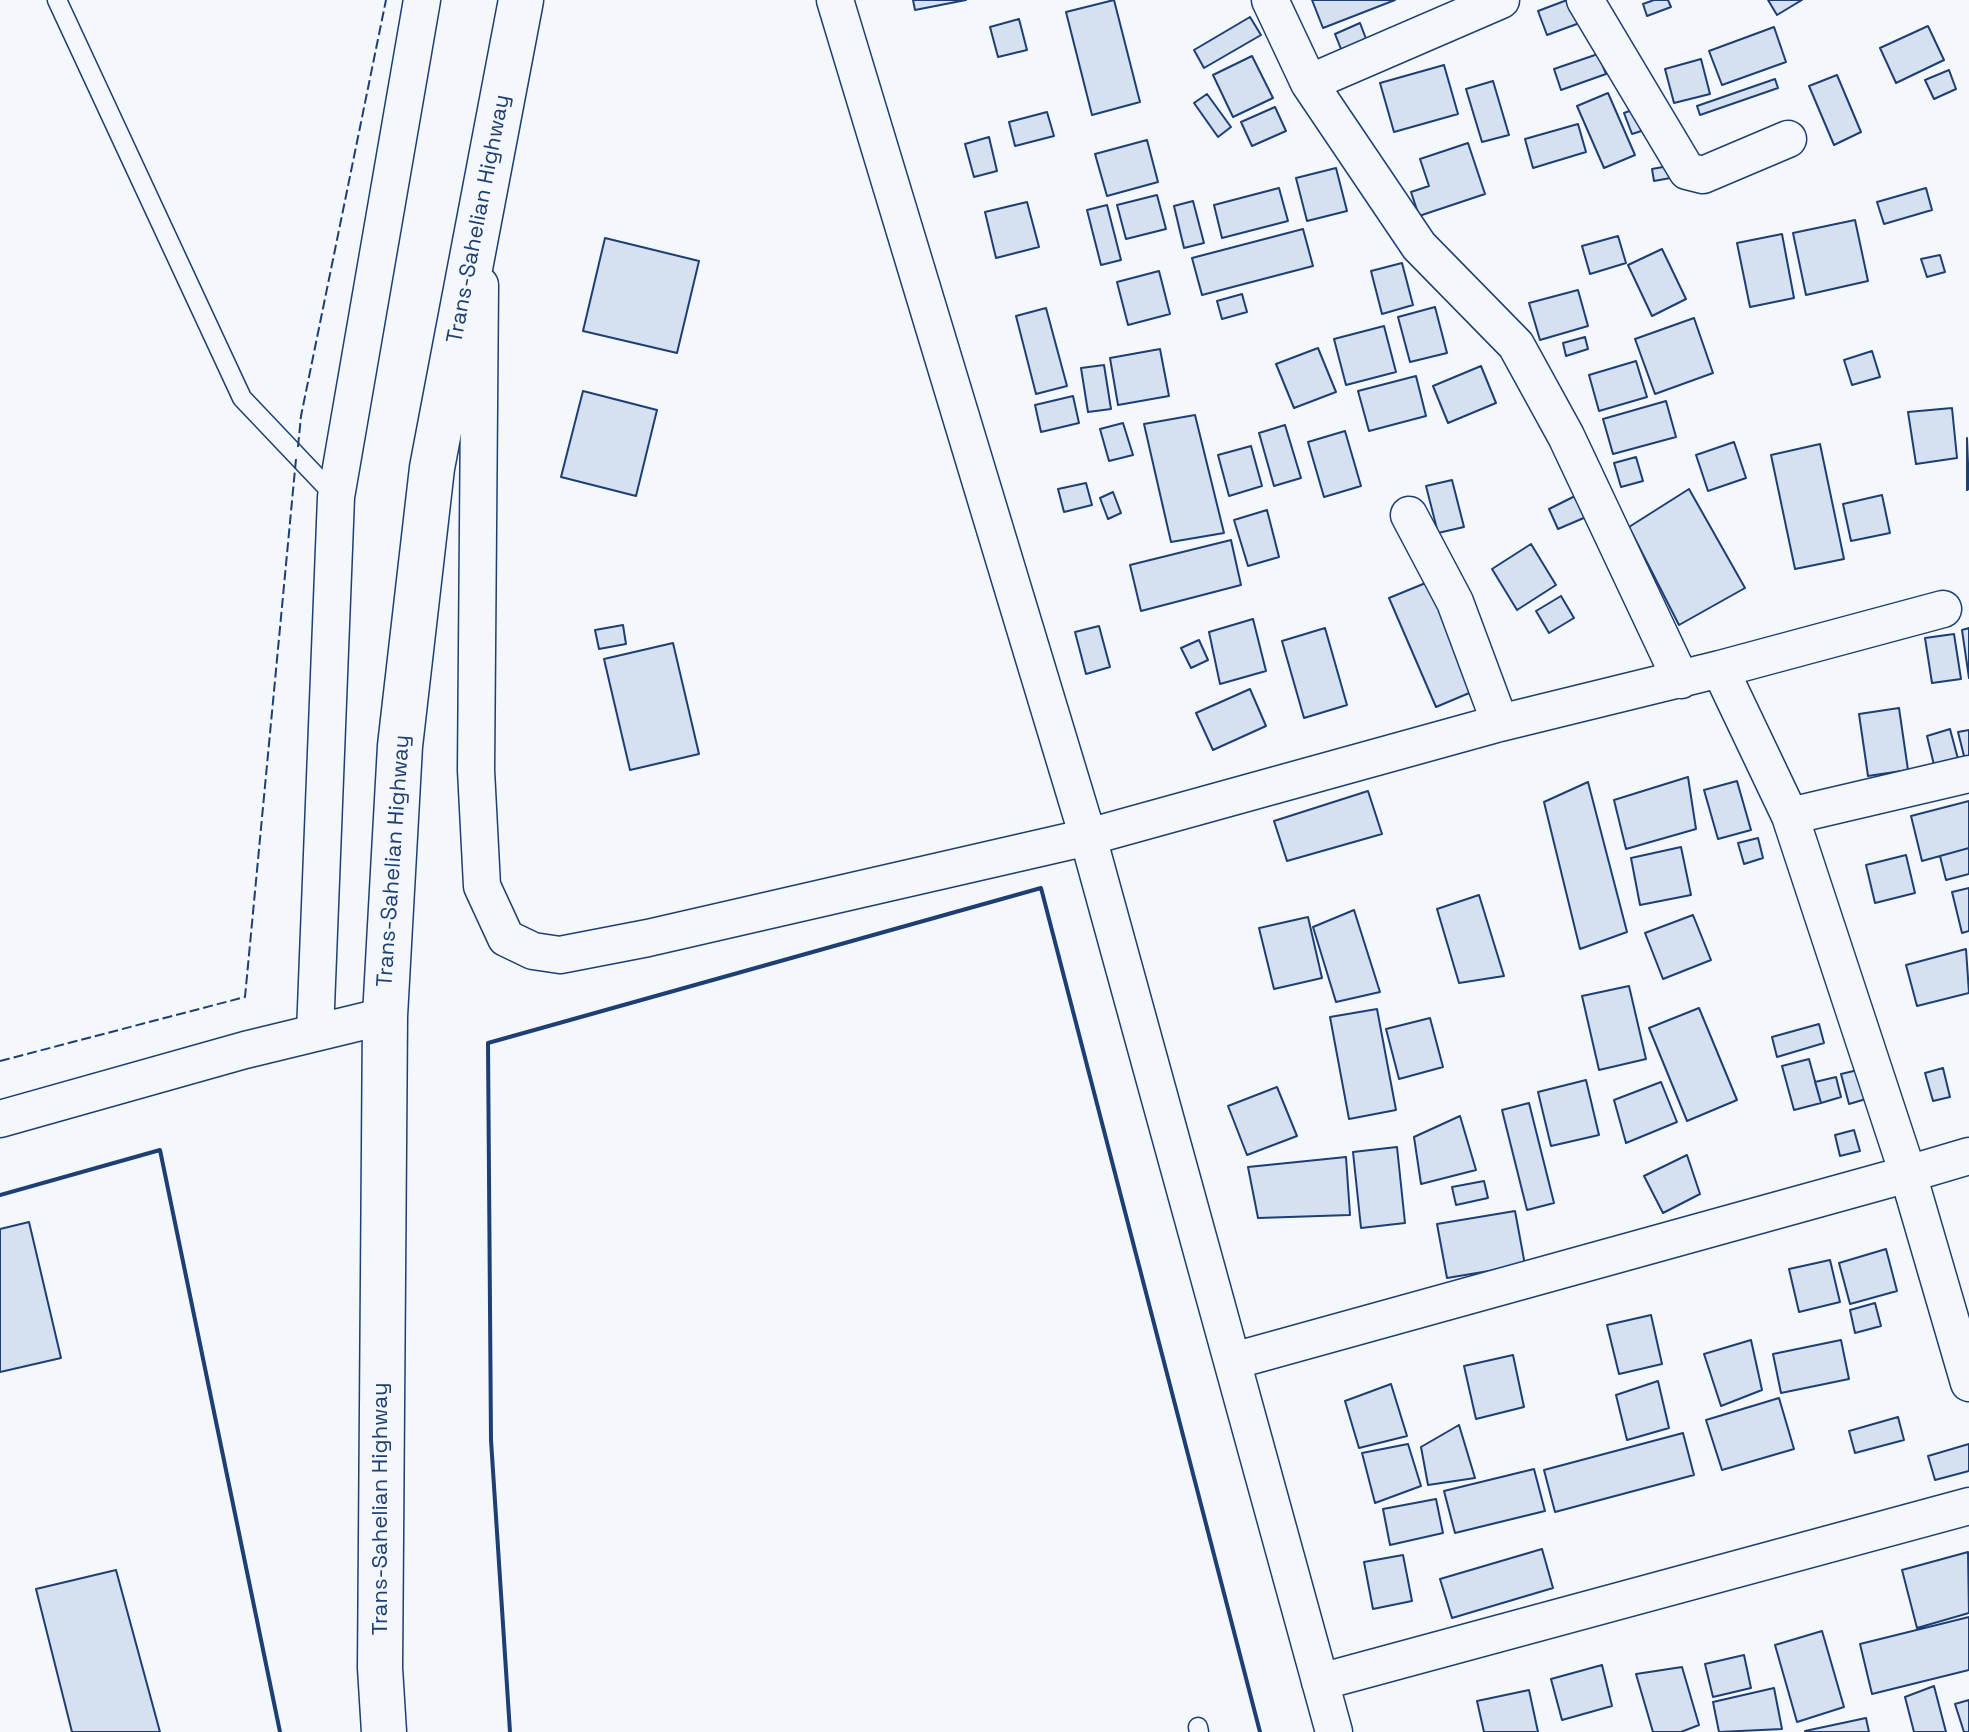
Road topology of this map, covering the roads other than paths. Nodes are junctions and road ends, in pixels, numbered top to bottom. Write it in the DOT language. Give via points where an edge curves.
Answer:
graph roads {
  1 [pos="57,0"];
  2 [pos="422,0"];
  3 [pos="521,0"];
  4 [pos="835,0"];
  5 [pos="1270,0"];
  6 [pos="1501,0"];
  7 [pos="1585,0"];
  8 [pos="1309,83"];
  9 [pos="1788,139"];
  10 [pos="480,208"];
  11 [pos="336,497"];
  12 [pos="1409,515"];
  13 [pos="1943,609"];
  14 [pos="1720,669"];
  15 [pos="1681,680"];
  16 [pos="1500,723"];
  17 [pos="1969,774"];
  18 [pos="1790,816"];
  19 [pos="1088,837"];
  20 [pos="385,1016"];
  21 [pos="315,1033"];
  22 [pos="0,1119"];
  23 [pos="1969,1156"];
  24 [pos="1908,1174"];
  25 [pos="1233,1361"];
  26 [pos="1969,1383"];
  27 [pos="1969,1506"];
  28 [pos="1320,1682"];
  29 [pos="384,1732"];
  30 [pos="1334,1732"];
  1 -- 11 [label="lane" via="242,398"];
  2 -- 11 [label="street"];
  3 -- 10 [label="highway, Trans-Sahelian Highway"];
  4 -- 19 [label="street"];
  5 -- 8 [label="street"];
  6 -- 8 [label="street"];
  7 -- 9 [label="street" via="1687,171 1703,175"];
  8 -- 15 [label="street" via="1419,246 1516,345 1566,436"];
  10 -- 19 [label="street" via="476,770 482,886 506,938 533,951 586,952"];
  10 -- 20 [label="highway, Trans-Sahelian Highway" via="432,468 400,746"];
  11 -- 21 [label="street"];
  12 -- 16 [label="street" via="1455,602"];
  13 -- 14 [label="street"];
  14 -- 15 [label="street"];
  14 -- 18 [label="street"];
  15 -- 16 [label="street"];
  16 -- 19 [label="street"];
  17 -- 18 [label="street"];
  18 -- 24 [label="street"];
  19 -- 25 [label="street"];
  20 -- 21 [label="street"];
  20 -- 29 [label="highway, Trans-Sahelian Highway" via="380,1652"];
  21 -- 22 [label="street"];
  23 -- 24 [label="street"];
  24 -- 25 [label="street"];
  24 -- 26 [label="street"];
  25 -- 28 [label="street"];
  27 -- 28 [label="street"];
  28 -- 30 [label="street"];
}
